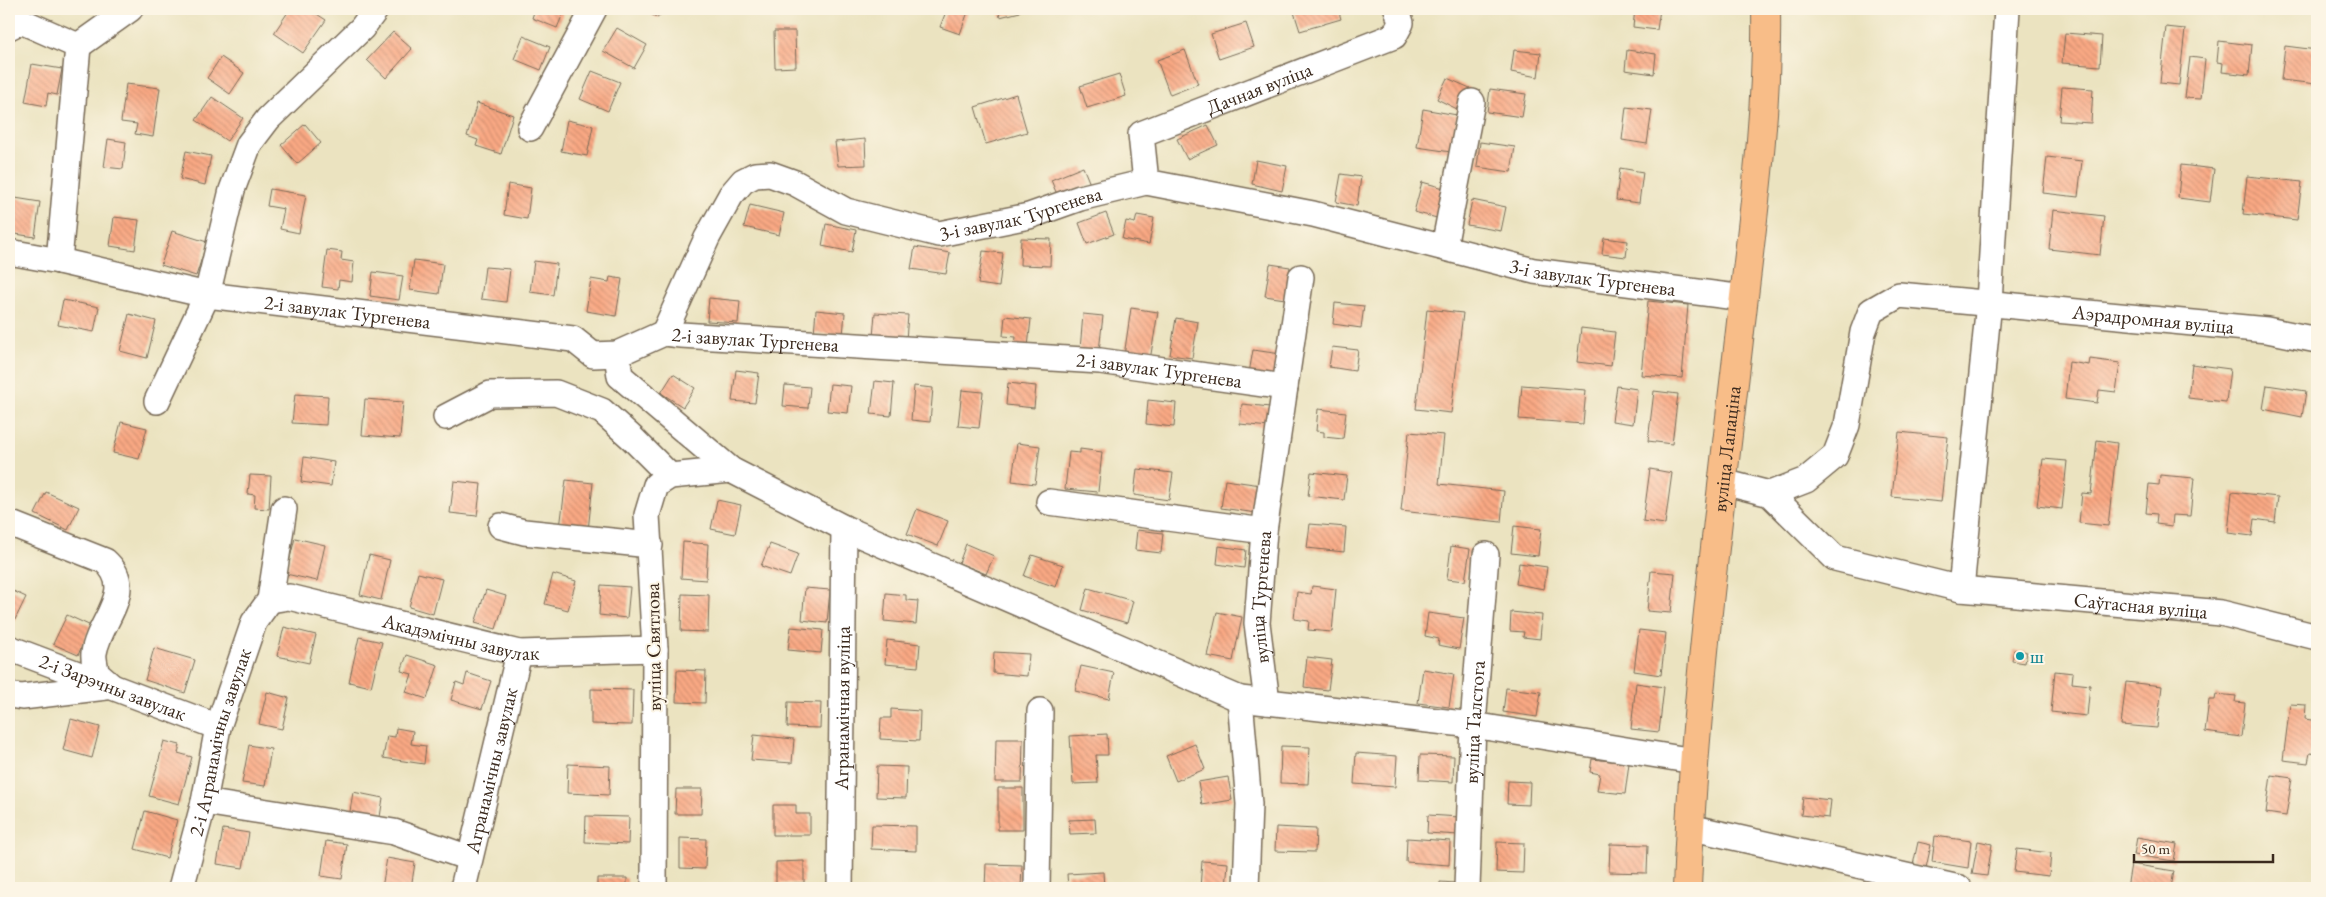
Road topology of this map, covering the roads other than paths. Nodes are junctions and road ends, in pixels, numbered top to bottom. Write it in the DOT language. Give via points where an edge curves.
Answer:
graph roads {
  1 [pos="130,9"];
  2 [pos="376,9"];
  3 [pos="594,9"];
  4 [pos="1397,9"];
  5 [pos="1766,9"];
  6 [pos="2007,9"];
  7 [pos="9,27"];
  8 [pos="78,46"];
  9 [pos="1472,102"];
  10 [pos="530,128"];
  11 [pos="1146,182"];
  12 [pos="1444,248"];
  13 [pos="9,252"];
  14 [pos="59,261"];
  15 [pos="1301,277"];
  16 [pos="207,295"];
  17 [pos="1744,298"];
  18 [pos="1989,302"];
  19 [pos="664,332"];
  20 [pos="2317,340"];
  21 [pos="617,354"];
  22 [pos="1285,387"];
  23 [pos="157,401"];
  24 [pos="446,417"];
  25 [pos="732,470"];
  26 [pos="670,476"];
  27 [pos="1723,482"];
  28 [pos="1770,494"];
  29 [pos="1049,502"];
  30 [pos="284,509"];
  31 [pos="9,523"];
  32 [pos="501,526"];
  33 [pos="844,528"];
  34 [pos="1264,531"];
  35 [pos="650,545"];
  36 [pos="1486,555"];
  37 [pos="1961,589"];
  38 [pos="270,600"];
  39 [pos="2317,637"];
  40 [pos="9,648"];
  41 [pos="655,649"];
  42 [pos="519,653"];
  43 [pos="111,686"];
  44 [pos="9,695"];
  45 [pos="1240,699"];
  46 [pos="1267,702"];
  47 [pos="1040,710"];
  48 [pos="1473,725"];
  49 [pos="218,727"];
  50 [pos="1694,761"];
  51 [pos="204,802"];
  52 [pos="1689,827"];
  53 [pos="469,858"];
  54 [pos="181,888"];
  55 [pos="463,888"];
  56 [pos="654,888"];
  57 [pos="840,888"];
  58 [pos="1037,888"];
  59 [pos="1246,888"];
  60 [pos="1466,888"];
  61 [pos="1687,888"];
  62 [pos="1959,888"];
  1 -- 8 [label="street"];
  2 -- 16 [label="street" via="362,28 268,119 249,144 232,190"];
  3 -- 10 [label="street"];
  4 -- 11 [label="street, Дачная вуліца" via="1401,24 1394,36 1142,134"];
  5 -- 17 [label="main road, вуліца Лапаціна" via="1767,65 1760,160"];
  6 -- 18 [label="street"];
  7 -- 8 [label="street" via="21,21"];
  8 -- 14 [label="street"];
  9 -- 12 [label="street"];
  11 -- 12 [label="street, 3-і завулак Тургенева" via="1313,214"];
  11 -- 19 [label="street, 3-і завулак Тургенева" via="1080,198 1029,216 939,234 846,211 770,174 755,175 743,181 731,195 707,238"];
  12 -- 17 [label="street, 3-і завулак Тургенева" via="1534,271"];
  13 -- 14 [label="street, 2-і завулак Тургенева"];
  14 -- 16 [label="street, 2-і завулак Тургенева"];
  15 -- 22 [label="street, вуліца Тургенева"];
  16 -- 21 [label="street, 2-і завулак Тургенева" via="573,339 593,355"];
  16 -- 23 [label="street"];
  17 -- 27 [label="main road, вуліца Лапаціна"];
  18 -- 20 [label="street, Аэрадромная вуліца" via="2267,330"];
  18 -- 28 [label="street, Аэрадромная вуліца" via="1899,295 1871,311 1863,332 1847,425 1835,456 1806,480"];
  18 -- 37 [label="street"];
  19 -- 21 [label="street, 2-і завулак Тургенева"];
  19 -- 22 [label="street, 2-і завулак Тургенева" via="680,336 1100,361"];
  21 -- 25 [label="street" via="620,376"];
  22 -- 34 [label="street, вуліца Тургенева"];
  24 -- 26 [label="street" via="490,394 556,393 602,411"];
  25 -- 26 [label="street"];
  25 -- 33 [label="street"];
  26 -- 35 [label="street, вуліца Святлова" via="656,485 647,515"];
  27 -- 28 [label="street"];
  27 -- 50 [label="main road, вуліца Лапаціна"];
  28 -- 37 [label="street, Саўгасная вуліца" via="1835,558"];
  29 -- 34 [label="street"];
  30 -- 38 [label="street"];
  31 -- 43 [label="street" via="105,561 114,569 117,595 94,653 96,673"];
  32 -- 35 [label="street" via="524,532"];
  33 -- 45 [label="street"];
  33 -- 57 [label="street, Агранамічная вуліца"];
  34 -- 46 [label="street, вуліца Тургенева" via="1258,623"];
  35 -- 41 [label="street, вуліца Святлова"];
  36 -- 48 [label="street, вуліца Талстога"];
  37 -- 39 [label="street, Саўгасная вуліца" via="2221,613"];
  38 -- 42 [label="street, Акадэмічны завулак" via="289,597"];
  38 -- 49 [label="street, 2-і Агранамічны завулак" via="254,622"];
  40 -- 43 [label="street, 2-і Зарэчны завулак"];
  41 -- 42 [label="street, Акадэмічны завулак"];
  41 -- 56 [label="street, вуліца Святлова"];
  42 -- 53 [label="street, Агранамічны завулак"];
  43 -- 44 [label="street" via="22,697"];
  43 -- 49 [label="street, 2-і Зарэчны завулак"];
  45 -- 46 [label="street"];
  45 -- 59 [label="street" via="1249,804"];
  46 -- 48 [label="street"];
  47 -- 58 [label="street"];
  48 -- 50 [label="street"];
  48 -- 60 [label="street, вуліца Талстога"];
  49 -- 51 [label="street, 2-і Агранамічны завулак"];
  50 -- 52 [label="main road, вуліца Лапаціна"];
  51 -- 53 [label="street" via="394,832"];
  51 -- 54 [label="street, 2-і Агранамічны завулак"];
  52 -- 61 [label="main road, вуліца Лапаціна"];
  52 -- 62 [label="street"];
  53 -- 55 [label="street, Агранамічны завулак"];
}
